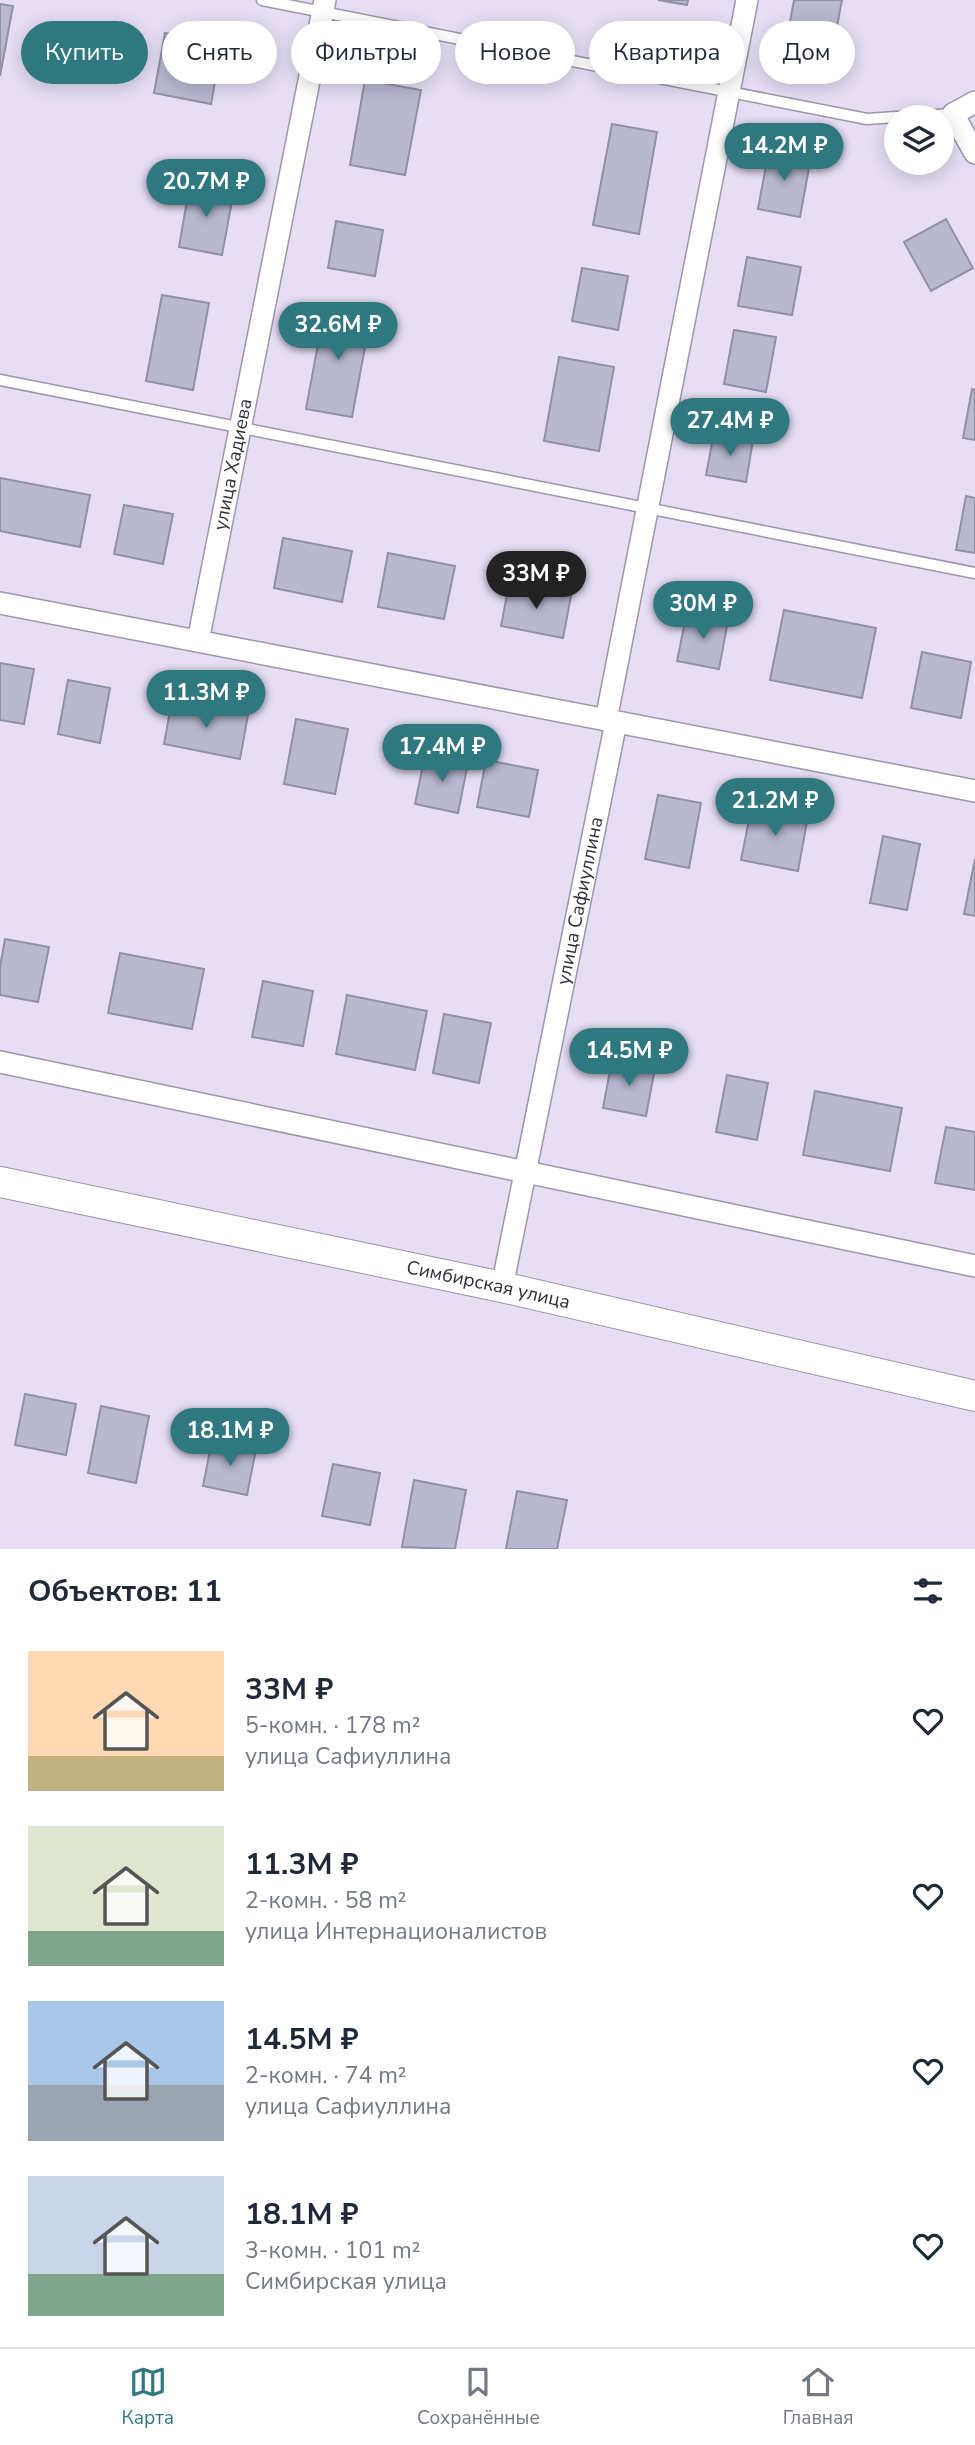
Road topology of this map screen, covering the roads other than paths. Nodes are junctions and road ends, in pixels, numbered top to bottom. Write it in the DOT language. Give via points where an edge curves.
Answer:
graph roads {
  1 [pos="262,0"];
  2 [pos="747,0"];
  3 [pos="323,6"];
  4 [pos="730,92"];
  5 [pos="975,102"];
  6 [pos="954,113"];
  7 [pos="954,116"];
  8 [pos="884,118"];
  9 [pos="975,153"];
  10 [pos="0,380"];
  11 [pos="239,427"];
  12 [pos="647,508"];
  13 [pos="975,573"];
  14 [pos="0,603"];
  15 [pos="198,641"];
  16 [pos="611,721"];
  17 [pos="975,792"];
  18 [pos="0,1062"];
  19 [pos="526,1172"];
  20 [pos="0,1182"];
  21 [pos="975,1266"];
  22 [pos="502,1287"];
  23 [pos="975,1396"];
  1 -- 3 [label="lane"];
  2 -- 4 [label="street, улица Сафиуллина"];
  3 -- 4 [label="lane"];
  3 -- 11 [label="street, улица Хадиева"];
  4 -- 8 [label="lane" via="867,119"];
  4 -- 12 [label="street, улица Сафиуллина"];
  5 -- 6 [label="street"];
  7 -- 9 [label="street"];
  10 -- 11 [label="lane"];
  11 -- 12 [label="lane"];
  11 -- 15 [label="street, улица Хадиева"];
  12 -- 13 [label="lane"];
  12 -- 16 [label="street, улица Сафиуллина"];
  14 -- 15 [label="street"];
  15 -- 16 [label="street"];
  16 -- 17 [label="street"];
  16 -- 19 [label="street, улица Сафиуллина"];
  18 -- 19 [label="street"];
  19 -- 21 [label="street"];
  19 -- 22 [label="street, улица Сафиуллина"];
  20 -- 22 [label="main road, Симбирская улица"];
  22 -- 23 [label="main road, Симбирская улица"];
}
